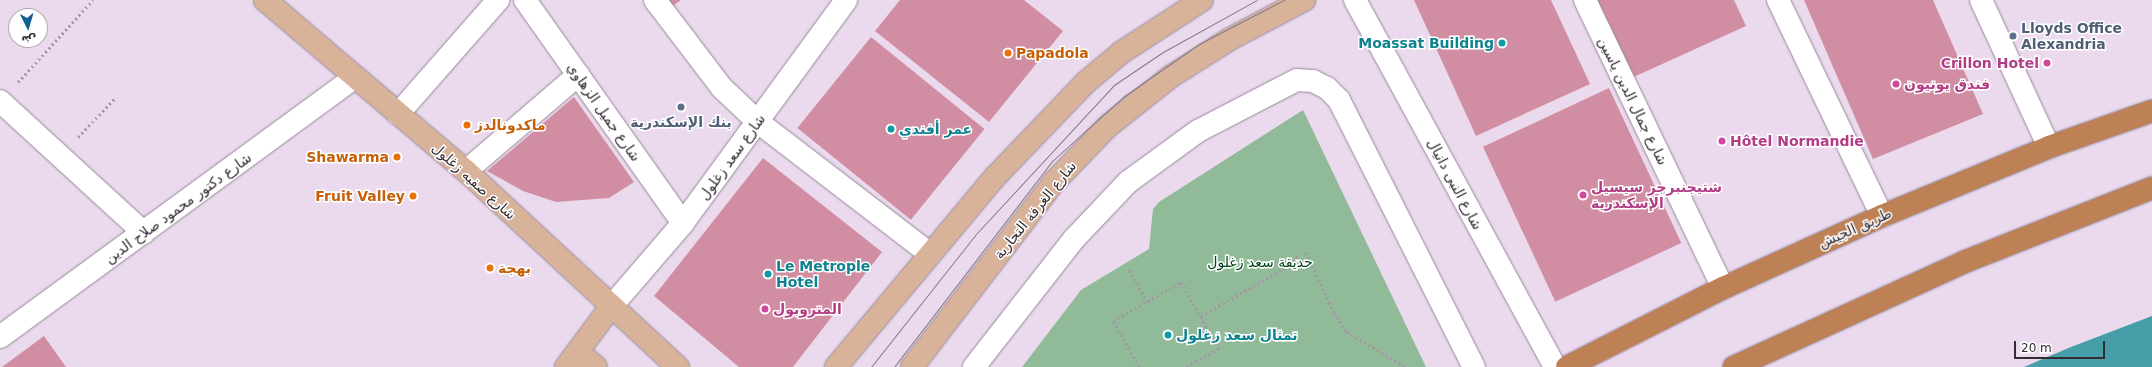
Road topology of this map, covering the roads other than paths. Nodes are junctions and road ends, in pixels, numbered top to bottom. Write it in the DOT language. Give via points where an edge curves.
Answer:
graph roads {
  1 [pos="498,0"];
  2 [pos="525,0"];
  3 [pos="656,0"];
  4 [pos="846,0"];
  5 [pos="1202,0"];
  6 [pos="1304,0"];
  7 [pos="1355,0"];
  8 [pos="1585,0"];
  9 [pos="1778,0"];
  10 [pos="1981,0"];
  11 [pos="267,1"];
  12 [pos="578,75"];
  13 [pos="355,77"];
  14 [pos="0,101"];
  15 [pos="2152,111"];
  16 [pos="398,114"];
  17 [pos="758,122"];
  18 [pos="2049,147"];
  19 [pos="466,171"];
  20 [pos="2152,188"];
  21 [pos="1882,216"];
  22 [pos="682,224"];
  23 [pos="144,233"];
  24 [pos="930,254"];
  25 [pos="1723,288"];
  26 [pos="610,308"];
  27 [pos="0,337"];
  28 [pos="572,359"];
  29 [pos="596,367"];
  30 [pos="678,367"];
  31 [pos="836,367"];
  32 [pos="912,367"];
  33 [pos="974,367"];
  34 [pos="1474,367"];
  35 [pos="1555,367"];
  36 [pos="1567,367"];
  37 [pos="1734,367"];
  1 -- 16 [label="street"];
  2 -- 12 [label="street, شارع جميل الزهاوي"];
  3 -- 17 [label="street" via="722,88"];
  4 -- 17 [label="street, شارع سعد زغلول"];
  5 -- 24 [label="main road" via="1122,52 1085,84 995,177"];
  6 -- 32 [label="main road, شارع الغرفة التجارية" via="1230,39 1170,77 1108,126 1054,182"];
  7 -- 35 [label="street, شارع النبى دانيال"];
  8 -- 25 [label="street, شارع جمال الدين ياسين"];
  9 -- 21 [label="street"];
  10 -- 18 [label="street"];
  11 -- 13 [label="main road, شارع صفيه زغلول"];
  12 -- 19 [label="street"];
  12 -- 22 [label="street, شارع جميل الزهاوي"];
  13 -- 16 [label="main road, شارع صفيه زغلول"];
  13 -- 23 [label="street, شارع دكتور محمود صلاح الدين"];
  14 -- 23 [label="street"];
  15 -- 18 [label="highway, طريق الجيش"];
  16 -- 19 [label="main road, شارع صفيه زغلول"];
  17 -- 22 [label="street, شارع سعد زغلول"];
  17 -- 24 [label="street"];
  18 -- 21 [label="highway, طريق الجيش"];
  19 -- 26 [label="main road, شارع صفيه زغلول"];
  20 -- 37 [label="highway" via="1964,262"];
  21 -- 25 [label="highway, طريق الجيش"];
  22 -- 26 [label="street, شارع سعد زغلول"];
  23 -- 27 [label="street, شارع دكتور محمود صلاح الدين"];
  24 -- 31 [label="main road"];
  25 -- 36 [label="highway, طريق الجيش"];
  26 -- 28 [label="main road"];
  26 -- 30 [label="main road, شارع صفيه زغلول"];
  28 -- 29 [label="main road"];
  33 -- 34 [label="street" via="1074,239 1128,182 1198,131 1297,80 1313,81 1328,88 1339,100"];
}
